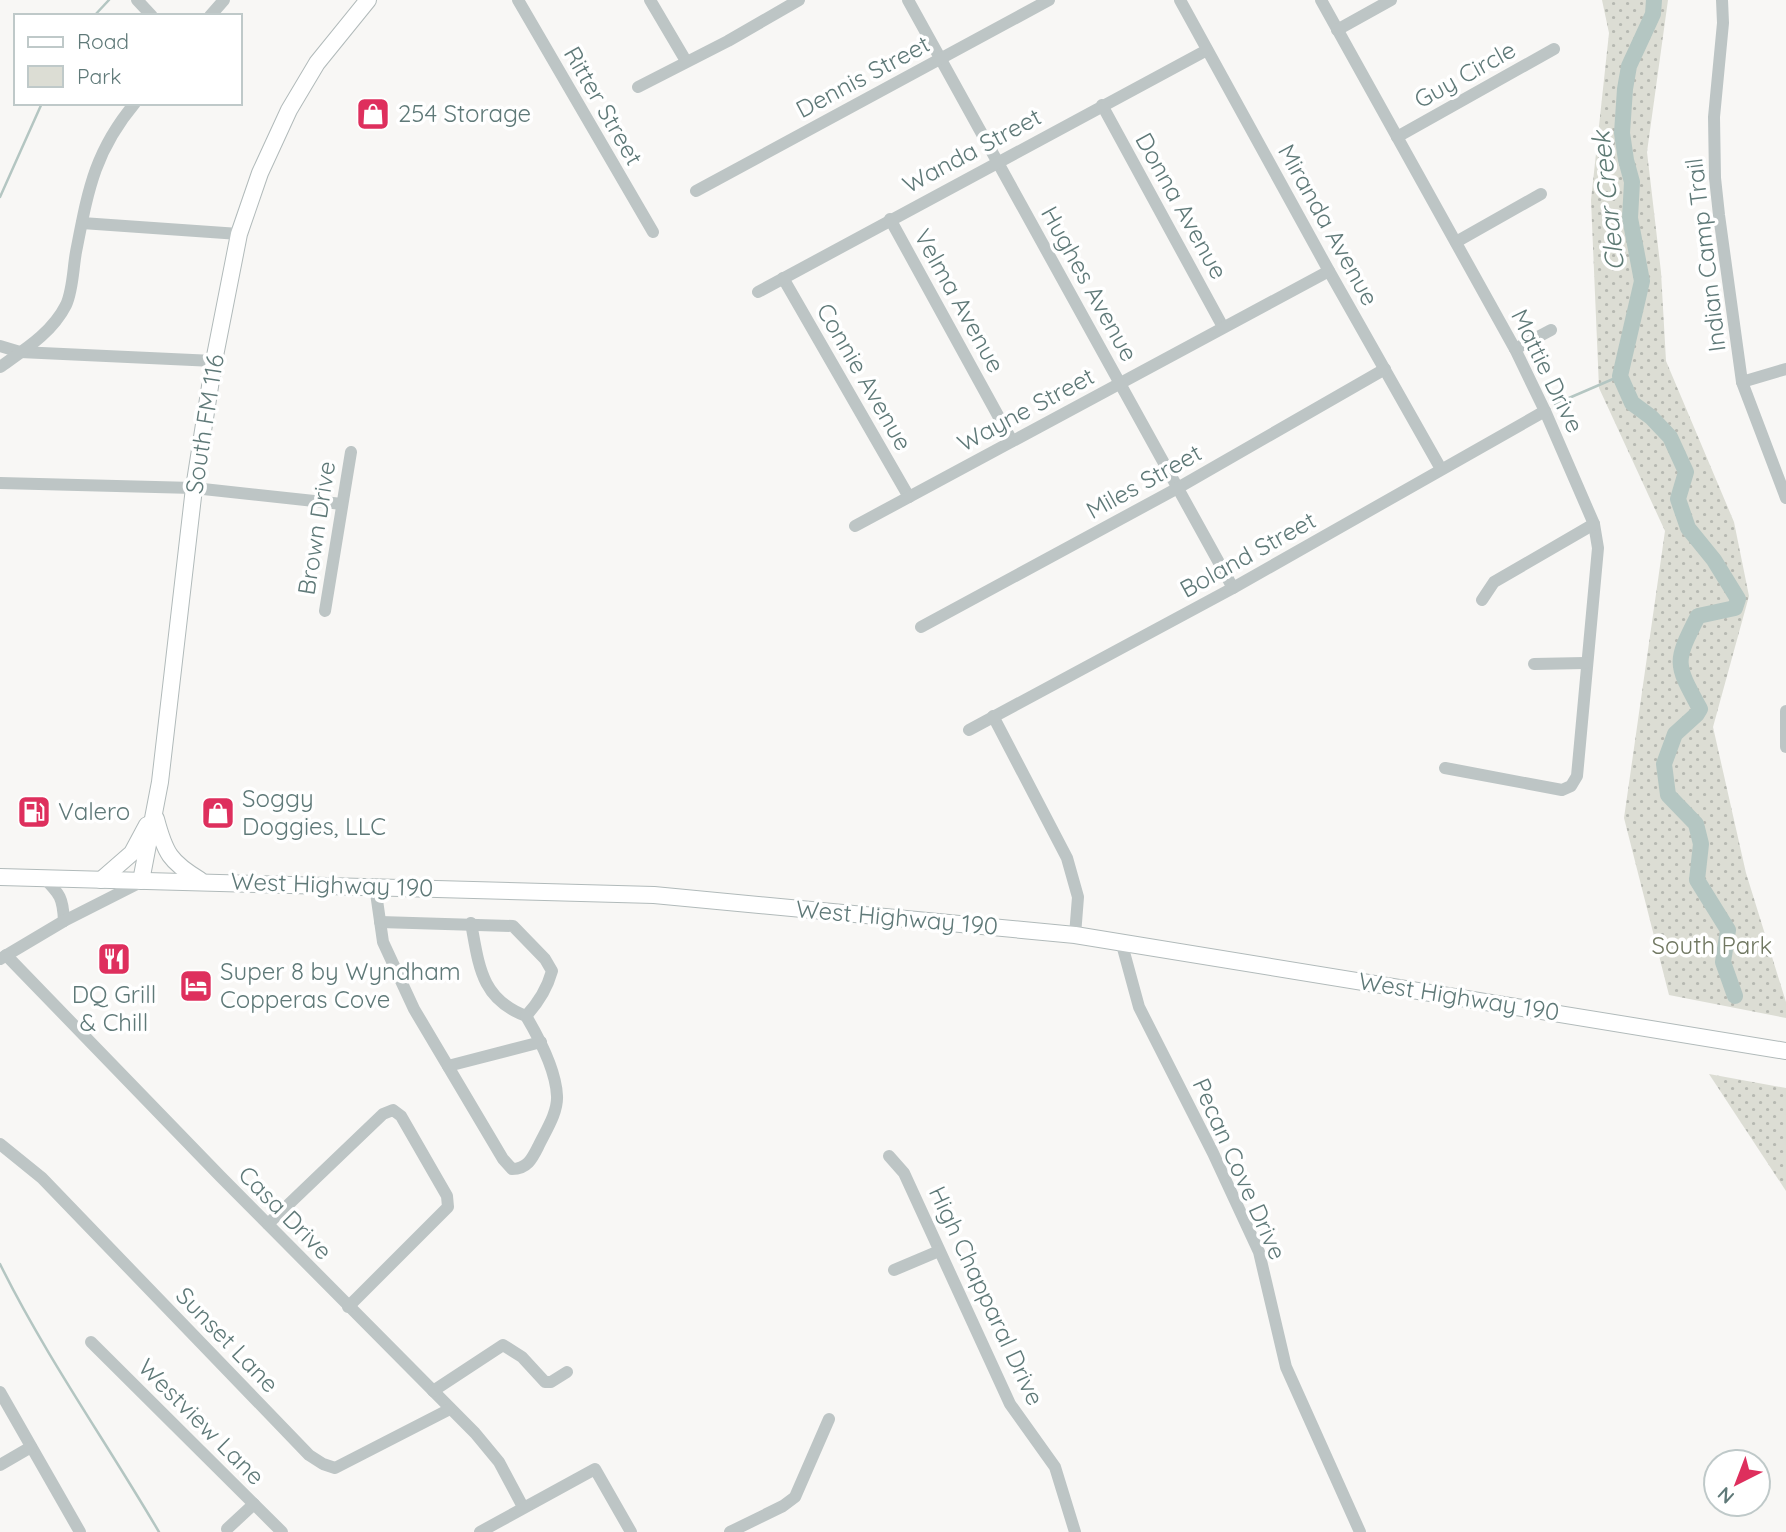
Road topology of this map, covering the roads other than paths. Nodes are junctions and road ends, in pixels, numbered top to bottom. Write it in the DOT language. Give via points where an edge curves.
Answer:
graph roads {
  1 [pos="137,0"];
  2 [pos="224,0"];
  3 [pos="368,0"];
  4 [pos="518,0"];
  5 [pos="650,0"];
  6 [pos="799,0"];
  7 [pos="908,0"];
  8 [pos="1049,0"];
  9 [pos="1180,0"];
  10 [pos="1321,0"];
  11 [pos="1391,0"];
  12 [pos="1722,0"];
  13 [pos="150,14"];
  14 [pos="212,14"];
  15 [pos="1337,30"];
  16 [pos="1554,49"];
  17 [pos="1207,50"];
  18 [pos="940,58"];
  19 [pos="686,61"];
  20 [pos="638,87"];
  21 [pos="133,105"];
  22 [pos="1102,105"];
  23 [pos="1397,137"];
  24 [pos="997,161"];
  25 [pos="696,191"];
  26 [pos="1541,194"];
  27 [pos="890,219"];
  28 [pos="82,223"];
  29 [pos="653,232"];
  30 [pos="239,233"];
  31 [pos="1456,242"];
  32 [pos="1329,271"];
  33 [pos="783,278"];
  34 [pos="758,292"];
  35 [pos="1223,327"];
  36 [pos="1550,330"];
  37 [pos="0,346"];
  38 [pos="1515,349"];
  39 [pos="20,352"];
  40 [pos="215,361"];
  41 [pos="0,367"];
  42 [pos="1385,369"];
  43 [pos="1786,369"];
  44 [pos="1742,382"];
  45 [pos="1119,384"];
  46 [pos="1545,411"];
  47 [pos="1012,441"];
  48 [pos="351,452"];
  49 [pos="1441,469"];
  50 [pos="0,483"];
  51 [pos="194,488"];
  52 [pos="1177,489"];
  53 [pos="909,496"];
  54 [pos="1786,498"];
  55 [pos="342,504"];
  56 [pos="1594,524"];
  57 [pos="855,526"];
  58 [pos="1233,589"];
  59 [pos="1482,600"];
  60 [pos="325,611"];
  61 [pos="921,627"];
  62 [pos="1586,663"];
  63 [pos="1534,664"];
  64 [pos="1786,711"];
  65 [pos="993,716"];
  66 [pos="969,730"];
  67 [pos="1786,747"];
  68 [pos="1445,768"];
  69 [pos="155,811"];
  70 [pos="0,877"];
  71 [pos="44,878"];
  72 [pos="101,880"];
  73 [pos="141,881"];
  74 [pos="202,881"];
  75 [pos="375,886"];
  76 [pos="64,921"];
  77 [pos="380,922"];
  78 [pos="471,923"];
  79 [pos="1075,935"];
  80 [pos="1121,942"];
  81 [pos="3,957"];
  82 [pos="526,1016"];
  83 [pos="541,1042"];
  84 [pos="1786,1051"];
  85 [pos="448,1066"];
  86 [pos="0,1144"];
  87 [pos="889,1156"];
  88 [pos="268,1224"];
  89 [pos="939,1251"];
  90 [pos="894,1270"];
  91 [pos="348,1307"];
  92 [pos="91,1342"];
  93 [pos="567,1372"];
  94 [pos="433,1391"];
  95 [pos="0,1392"];
  96 [pos="450,1409"];
  97 [pos="829,1419"];
  98 [pos="31,1447"];
  99 [pos="0,1465"];
  100 [pos="254,1504"];
  101 [pos="523,1507"];
  102 [pos="226,1529"];
  103 [pos="80,1532"];
  104 [pos="282,1532"];
  105 [pos="480,1532"];
  106 [pos="631,1532"];
  107 [pos="730,1532"];
  108 [pos="1075,1532"];
  109 [pos="1360,1532"];
  1 -- 13 [label="street"];
  2 -- 14 [label="street"];
  3 -- 30 [label="main road, South FM 116" via="317,62 289,110"];
  4 -- 29 [label="street, Ritter Street"];
  5 -- 19 [label="street"];
  6 -- 19 [label="street"];
  7 -- 18 [label="street, Hughes Avenue"];
  8 -- 18 [label="street, Dennis Street"];
  9 -- 17 [label="street, Miranda Avenue"];
  10 -- 15 [label="street, Mattie Drive"];
  11 -- 15 [label="street"];
  12 -- 44 [label="street, Indian Camp Trail" via="1715,178"];
  15 -- 23 [label="street, Mattie Drive"];
  16 -- 23 [label="street, Guy Circle"];
  17 -- 22 [label="street, Wanda Street"];
  17 -- 32 [label="street, Miranda Avenue"];
  18 -- 24 [label="street, Hughes Avenue"];
  18 -- 25 [label="street, Dennis Street"];
  19 -- 20 [label="street"];
  21 -- 28 [label="street" via="110,135 96,164"];
  22 -- 24 [label="street, Wanda Street"];
  22 -- 35 [label="street, Donna Avenue"];
  23 -- 31 [label="street, Mattie Drive"];
  24 -- 27 [label="street, Wanda Street"];
  24 -- 45 [label="street, Hughes Avenue"];
  26 -- 31 [label="street"];
  27 -- 33 [label="street, Wanda Street"];
  27 -- 47 [label="street, Velma Avenue"];
  28 -- 30 [label="street"];
  28 -- 39 [label="street" via="67,303 41,337"];
  30 -- 40 [label="main road, South FM 116"];
  31 -- 38 [label="street, Mattie Drive"];
  32 -- 35 [label="street, Wayne Street"];
  32 -- 42 [label="street, Miranda Avenue"];
  33 -- 34 [label="street, Wanda Street"];
  33 -- 53 [label="street, Connie Avenue"];
  35 -- 45 [label="street, Wayne Street"];
  36 -- 38 [label="street"];
  37 -- 39 [label="street"];
  38 -- 46 [label="street, Mattie Drive"];
  39 -- 40 [label="street"];
  39 -- 41 [label="street"];
  40 -- 51 [label="main road, South FM 116"];
  42 -- 49 [label="street, Miranda Avenue"];
  42 -- 52 [label="street, Miles Street"];
  43 -- 44 [label="street"];
  44 -- 54 [label="street, Indian Camp Trail"];
  45 -- 47 [label="street, Wayne Street"];
  45 -- 52 [label="street, Hughes Avenue"];
  46 -- 49 [label="street, Boland Street"];
  46 -- 56 [label="street, Mattie Drive"];
  47 -- 53 [label="street, Wayne Street"];
  48 -- 55 [label="street, Brown Drive"];
  49 -- 58 [label="street, Boland Street"];
  50 -- 51 [label="street"];
  51 -- 55 [label="street"];
  51 -- 69 [label="main road, South FM 116"];
  52 -- 58 [label="street, Hughes Avenue"];
  52 -- 61 [label="street, Miles Street"];
  53 -- 57 [label="street, Wayne Street"];
  55 -- 60 [label="street, Brown Drive"];
  56 -- 59 [label="street" via="1494,582"];
  56 -- 62 [label="street, Mattie Drive" via="1598,548"];
  58 -- 65 [label="street, Boland Street"];
  62 -- 63 [label="street"];
  62 -- 68 [label="street, Mattie Drive" via="1577,776 1571,786 1562,790"];
  64 -- 67 [label="street"];
  65 -- 66 [label="street, Boland Street"];
  65 -- 79 [label="street" via="1067,858 1078,897"];
  69 -- 72 [label="main road" via="132,853"];
  69 -- 73 [label="main road, South FM 116"];
  69 -- 74 [label="main road" via="167,854"];
  70 -- 71 [label="main road, West Highway 190"];
  71 -- 72 [label="main road, West Highway 190"];
  71 -- 76 [label="street" via="60,894"];
  72 -- 73 [label="main road, West Highway 190"];
  73 -- 74 [label="main road, West Highway 190"];
  73 -- 76 [label="street"];
  74 -- 75 [label="main road, West Highway 190"];
  75 -- 77 [label="street"];
  75 -- 79 [label="main road, West Highway 190" via="654,895"];
  76 -- 81 [label="street"];
  77 -- 78 [label="street"];
  77 -- 85 [label="street" via="383,942 414,1009"];
  78 -- 82 [label="street" via="480,972 496,999"];
  78 -- 82 [label="street" via="513,926 545,959 552,971 549,984"];
  79 -- 80 [label="main road, West Highway 190"];
  80 -- 84 [label="main road, West Highway 190"];
  80 -- 109 [label="street, Pecan Cove Drive" via="1139,1007 1259,1252 1286,1367"];
  81 -- 88 [label="street, Casa Drive"];
  82 -- 83 [label="street"];
  83 -- 85 [label="street"];
  83 -- 85 [label="street" via="557,1097 555,1110 531,1160 520,1170 512,1170 503,1159"];
  86 -- 96 [label="street, Sunset Lane" via="43,1178 299,1445 323,1464 335,1468"];
  87 -- 89 [label="street, High Chapparal Drive" via="904,1173"];
  88 -- 91 [label="street, Casa Drive"];
  88 -- 91 [label="street" via="383,1114 393,1110 401,1116 447,1196 448,1207"];
  89 -- 90 [label="street"];
  89 -- 108 [label="street, High Chapparal Drive" via="1010,1404 1055,1467"];
  91 -- 94 [label="street, Casa Drive"];
  92 -- 100 [label="street, Westview Lane"];
  93 -- 94 [label="street" via="545,1382 522,1357 503,1345"];
  94 -- 96 [label="street, Casa Drive"];
  95 -- 98 [label="street"];
  96 -- 101 [label="street, Casa Drive" via="499,1462"];
  97 -- 107 [label="street" via="795,1497"];
  98 -- 99 [label="street"];
  98 -- 103 [label="street"];
  100 -- 102 [label="street"];
  100 -- 104 [label="street, Westview Lane"];
  101 -- 105 [label="street"];
  101 -- 106 [label="street" via="595,1469"];
}
